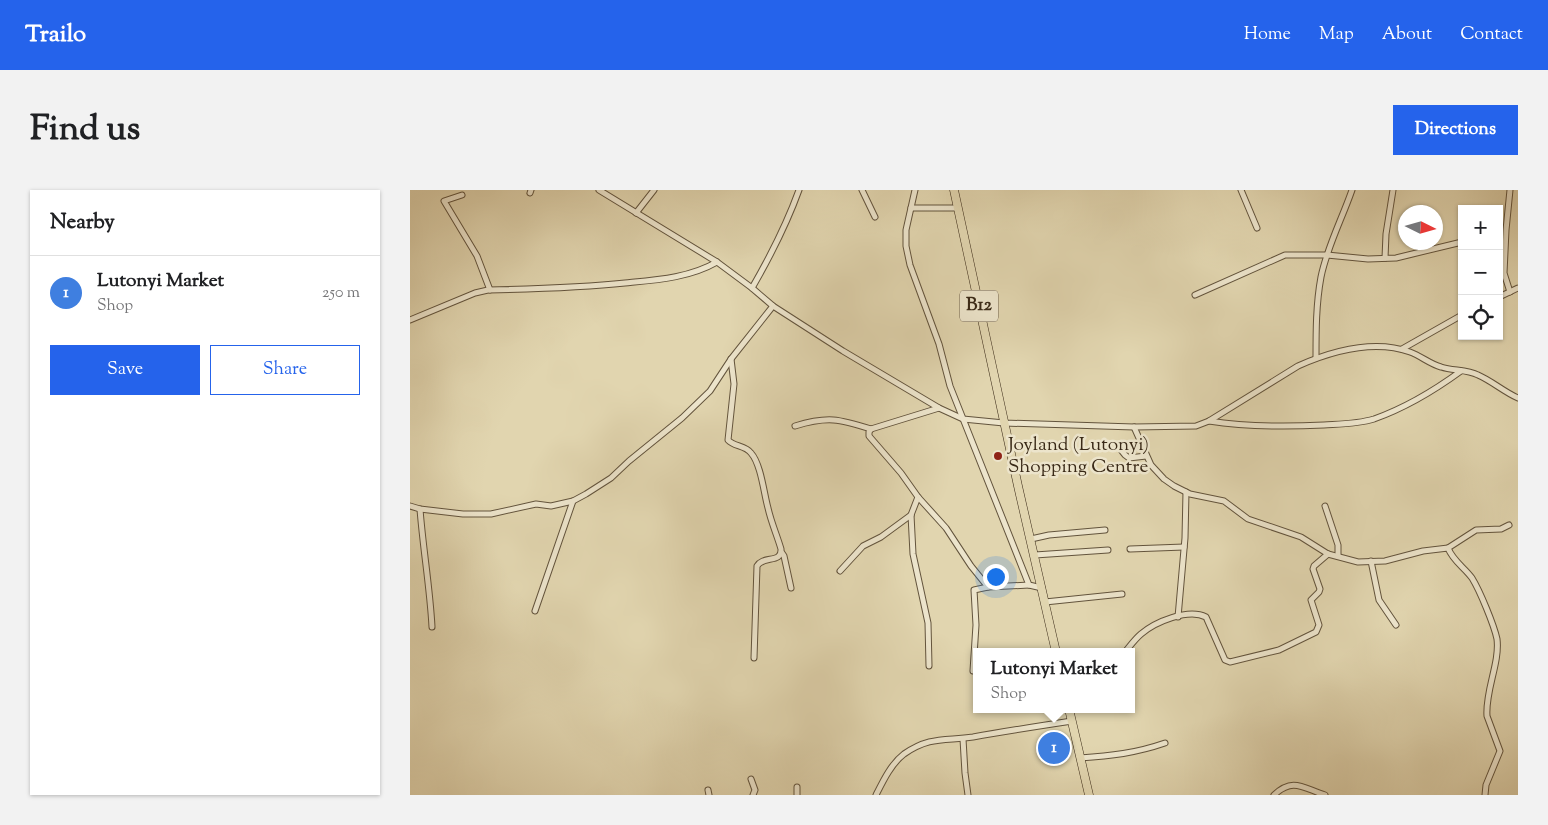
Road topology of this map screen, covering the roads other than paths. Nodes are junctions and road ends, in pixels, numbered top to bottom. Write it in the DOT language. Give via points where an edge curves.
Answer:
graph roads {
  1 [pos="599,190"];
  2 [pos="654,190"];
  3 [pos="799,190"];
  4 [pos="862,190"];
  5 [pos="915,190"];
  6 [pos="954,190"];
  7 [pos="1241,190"];
  8 [pos="1352,190"];
  9 [pos="1393,190"];
  10 [pos="1510,190"];
  11 [pos="462,196"];
  12 [pos="911,208"];
  13 [pos="958,208"];
  14 [pos="636,213"];
  15 [pos="875,217"];
  16 [pos="1257,228"];
  17 [pos="1458,243"];
  18 [pos="1327,255"];
  19 [pos="1385,258"];
  20 [pos="717,262"];
  21 [pos="1504,273"];
  22 [pos="752,288"];
  23 [pos="1518,288"];
  24 [pos="490,290"];
  25 [pos="1510,292"];
  26 [pos="1194,295"];
  27 [pos="1503,295"];
  28 [pos="773,306"];
  29 [pos="1458,317"];
  30 [pos="410,320"];
  31 [pos="1402,350"];
  32 [pos="1316,358"];
  33 [pos="731,359"];
  34 [pos="1462,371"];
  35 [pos="1518,398"];
  36 [pos="939,408"];
  37 [pos="963,419"];
  38 [pos="1209,421"];
  39 [pos="1004,423"];
  40 [pos="795,426"];
  41 [pos="1134,428"];
  42 [pos="871,429"];
  43 [pos="1121,450"];
  44 [pos="1146,456"];
  45 [pos="1186,492"];
  46 [pos="918,496"];
  47 [pos="573,501"];
  48 [pos="410,506"];
  49 [pos="1325,506"];
  50 [pos="420,509"];
  51 [pos="911,515"];
  52 [pos="1509,525"];
  53 [pos="1105,530"];
  54 [pos="1031,539"];
  55 [pos="1184,547"];
  56 [pos="1448,548"];
  57 [pos="1108,550"];
  58 [pos="1130,550"];
  59 [pos="782,553"];
  60 [pos="1328,554"];
  61 [pos="1035,555"];
  62 [pos="1338,556"];
  63 [pos="1371,561"];
  64 [pos="840,571"];
  65 [pos="1029,585"];
  66 [pos="988,587"];
  67 [pos="791,588"];
  68 [pos="1042,588"];
  69 [pos="1122,594"];
  70 [pos="1045,602"];
  71 [pos="535,611"];
  72 [pos="1178,617"];
  73 [pos="1396,625"];
  74 [pos="432,627"];
  75 [pos="974,648"];
  76 [pos="1055,648"];
  77 [pos="1129,648"];
  78 [pos="754,658"];
  79 [pos="929,666"];
  80 [pos="1070,713"];
  81 [pos="1072,721"];
  82 [pos="963,738"];
  83 [pos="1165,743"];
  84 [pos="1080,758"];
  85 [pos="751,779"];
  86 [pos="797,787"];
  87 [pos="753,795"];
  88 [pos="796,795"];
  89 [pos="876,795"];
  90 [pos="968,795"];
  91 [pos="1089,795"];
  92 [pos="1274,795"];
  93 [pos="1324,795"];
  94 [pos="1485,795"];
  1 -- 14 [label="street"];
  2 -- 14 [label="street"];
  3 -- 22 [label="street" via="774,250"];
  4 -- 15 [label="street"];
  5 -- 12 [label="street"];
  6 -- 13 [label="highway, B12"];
  7 -- 16 [label="street"];
  8 -- 18 [label="street"];
  9 -- 19 [label="street"];
  10 -- 21 [label="street"];
  11 -- 24 [label="street" via="444,201 477,256"];
  12 -- 13 [label="street"];
  12 -- 37 [label="street" via="906,230 910,265"];
  13 -- 39 [label="highway, B12"];
  14 -- 20 [label="street"];
  17 -- 19 [label="street"];
  18 -- 19 [label="street"];
  18 -- 26 [label="street" via="1278,257"];
  18 -- 32 [label="street" via="1317,306"];
  20 -- 22 [label="street"];
  20 -- 24 [label="street" via="704,270 664,280"];
  21 -- 25 [label="street"];
  22 -- 28 [label="street"];
  23 -- 25 [label="street"];
  24 -- 30 [label="street"];
  25 -- 27 [label="street"];
  28 -- 33 [label="street"];
  28 -- 36 [label="street"];
  29 -- 31 [label="street"];
  31 -- 32 [label="street" via="1363,347"];
  31 -- 34 [label="street" via="1440,367"];
  32 -- 38 [label="street"];
  33 -- 47 [label="street" via="710,391 682,418 611,478"];
  33 -- 59 [label="street" via="734,384 728,440 749,450 756,460"];
  34 -- 35 [label="street" via="1479,375"];
  34 -- 38 [label="street" via="1438,388 1397,409 1361,422 1279,427"];
  36 -- 37 [label="street"];
  36 -- 42 [label="street"];
  37 -- 39 [label="street"];
  37 -- 65 [label="street"];
  38 -- 41 [label="street" via="1196,426"];
  39 -- 41 [label="street"];
  39 -- 54 [label="highway, B12"];
  40 -- 42 [label="street" via="828,419"];
  41 -- 44 [label="street"];
  42 -- 46 [label="street" via="870,438"];
  43 -- 44 [label="street" via="1129,458"];
  44 -- 45 [label="street" via="1164,479"];
  45 -- 55 [label="street"];
  45 -- 60 [label="street" via="1224,501 1248,520 1301,537"];
  46 -- 51 [label="street"];
  46 -- 66 [label="street" via="946,528"];
  47 -- 50 [label="street" via="551,506 522,506 490,514"];
  47 -- 71 [label="street"];
  48 -- 50 [label="street"];
  49 -- 62 [label="street" via="1338,545"];
  50 -- 74 [label="street"];
  51 -- 64 [label="street" via="863,546"];
  51 -- 79 [label="street" via="913,554 928,623"];
  52 -- 56 [label="street" via="1502,529 1476,530"];
  53 -- 54 [label="street"];
  54 -- 61 [label="highway, B12"];
  55 -- 58 [label="street"];
  55 -- 72 [label="street"];
  56 -- 63 [label="street"];
  56 -- 94 [label="street" via="1478,587 1497,641 1487,716 1500,751"];
  57 -- 61 [label="street"];
  59 -- 67 [label="street"];
  59 -- 78 [label="street" via="777,558 762,560 757,566"];
  60 -- 62 [label="street"];
  60 -- 72 [label="street" via="1313,569 1320,589 1311,601 1318,629 1278,650 1228,662 1206,617 1195,614"];
  61 -- 68 [label="highway, B12"];
  62 -- 63 [label="street" via="1358,562"];
  63 -- 73 [label="street" via="1379,600"];
  65 -- 66 [label="street"];
  65 -- 68 [label="street"];
  66 -- 75 [label="street" via="974,590"];
  68 -- 70 [label="highway, B12"];
  69 -- 70 [label="street"];
  70 -- 76 [label="highway, B12"];
  72 -- 77 [label="street" via="1157,623"];
  80 -- 81 [label="highway"];
  81 -- 82 [label="street"];
  81 -- 84 [label="highway"];
  82 -- 89 [label="street" via="935,740 903,755 891,768"];
  82 -- 90 [label="street"];
  83 -- 84 [label="street" via="1132,753"];
  84 -- 91 [label="highway"];
  85 -- 87 [label="street" via="755,790"];
  86 -- 88 [label="street"];
  92 -- 93 [label="street" via="1286,785 1294,784"];
}
